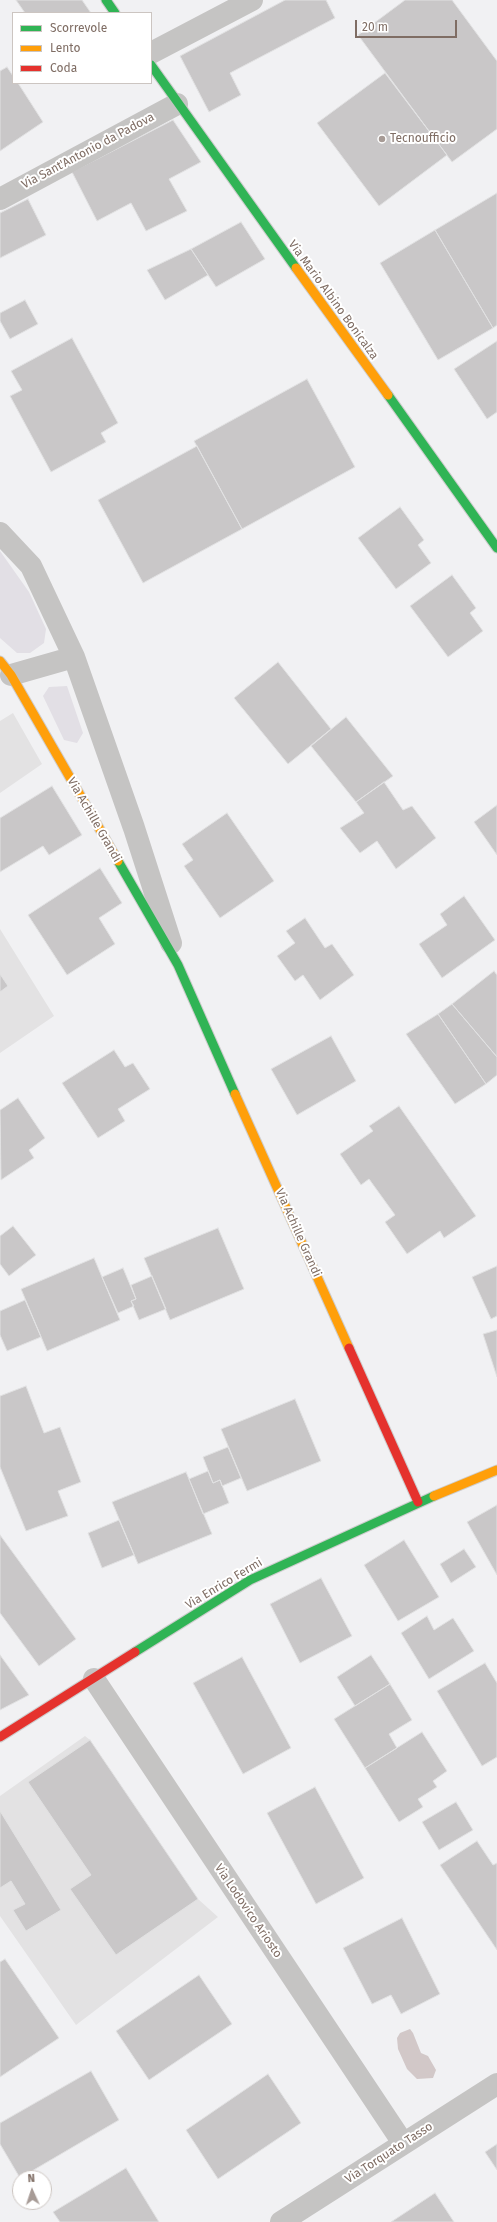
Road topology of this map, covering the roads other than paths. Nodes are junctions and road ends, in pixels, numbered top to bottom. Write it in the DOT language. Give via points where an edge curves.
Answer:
graph roads {
  1 [pos="106,0"];
  2 [pos="252,0"];
  3 [pos="114,12"];
  4 [pos="152,52"];
  5 [pos="152,66"];
  6 [pos="177,104"];
  7 [pos="0,199"];
  8 [pos="0,533"];
  9 [pos="497,548"];
  10 [pos="74,657"];
  11 [pos="5,668"];
  12 [pos="178,965"];
  13 [pos="497,1470"];
  14 [pos="418,1502"];
  15 [pos="94,1679"];
  16 [pos="0,1737"];
  17 [pos="497,2084"];
  18 [pos="402,2144"];
  19 [pos="281,2222"];
  1 -- 3 [label="street"];
  2 -- 4 [label="street"];
  5 -- 6 [label="street, Via Mario Albino Bonicalza"];
  6 -- 7 [label="street, Via Sant'Antonio da Padova"];
  6 -- 9 [label="street, Via Mario Albino Bonicalza"];
  8 -- 10 [label="street, Via Achille Grandi" via="31,566"];
  10 -- 11 [label="street, Via Achille Grandi"];
  10 -- 12 [label="street, Via Achille Grandi" via="134,828"];
  11 -- 12 [label="street, Via Achille Grandi"];
  12 -- 14 [label="street, Via Achille Grandi"];
  13 -- 14 [label="street, Via Enrico Fermi"];
  14 -- 15 [label="street, Via Enrico Fermi" via="250,1580"];
  15 -- 16 [label="street, Via Enrico Fermi"];
  15 -- 18 [label="street, Via Lodovico Ariosto"];
  17 -- 18 [label="street, Via Torquato Tasso"];
  18 -- 19 [label="street, Via Torquato Tasso"];
}
